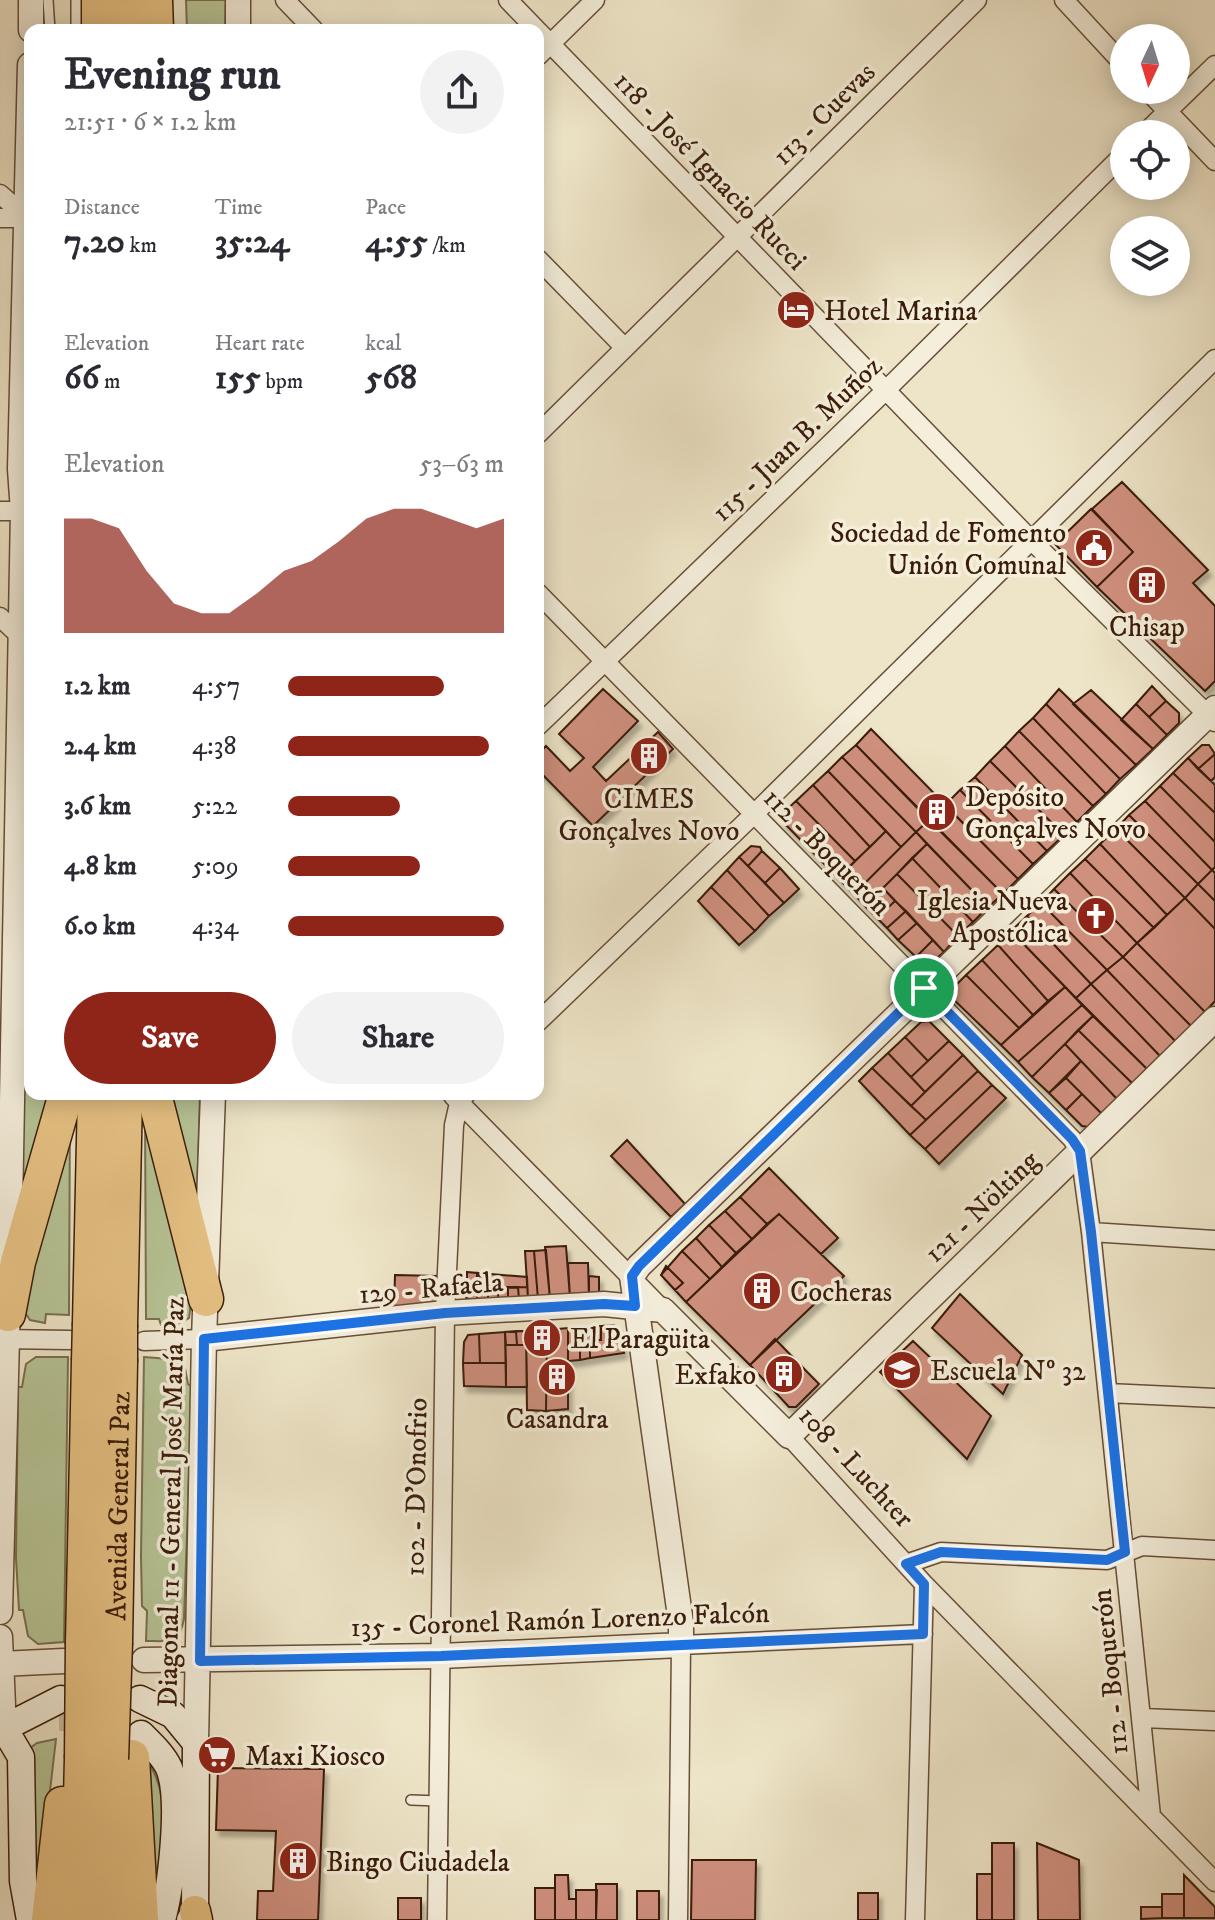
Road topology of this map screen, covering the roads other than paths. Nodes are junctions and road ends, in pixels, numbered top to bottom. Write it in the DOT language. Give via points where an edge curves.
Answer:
graph roads {
  1 [pos="31,0"];
  2 [pos="48,0"];
  3 [pos="76,0"];
  4 [pos="99,0"];
  5 [pos="238,0"];
  6 [pos="285,0"];
  7 [pos="508,0"];
  8 [pos="595,0"];
  9 [pos="977,0"];
  10 [pos="1064,0"];
  11 [pos="31,24"];
  12 [pos="50,24"];
  13 [pos="76,24"];
  14 [pos="99,24"];
  15 [pos="238,24"];
  16 [pos="308,24"];
  17 [pos="528,24"];
  18 [pos="544,38"];
  19 [pos="544,43"];
  20 [pos="1110,50"];
  21 [pos="1215,65"];
  22 [pos="1160,104"];
  23 [pos="1167,111"];
  24 [pos="1158,120"];
  25 [pos="1215,161"];
  26 [pos="1110,168"];
  27 [pos="0,194"];
  28 [pos="24,215"];
  29 [pos="0,218"];
  30 [pos="24,218"];
  31 [pos="737,238"];
  32 [pos="544,265"];
  33 [pos="24,326"];
  34 [pos="624,347"];
  35 [pos="1215,359"];
  36 [pos="886,390"];
  37 [pos="544,428"];
  38 [pos="18,506"];
  39 [pos="1031,540"];
  40 [pos="544,599"];
  41 [pos="0,617"];
  42 [pos="21,637"];
  43 [pos="605,660"];
  44 [pos="1213,714"];
  45 [pos="544,720"];
  46 [pos="9,770"];
  47 [pos="753,815"];
  48 [pos="924,988"];
  49 [pos="6,1010"];
  50 [pos="544,1016"];
  51 [pos="1215,1019"];
  52 [pos="65,1100"];
  53 [pos="95,1100"];
  54 [pos="125,1100"];
  55 [pos="156,1100"];
  56 [pos="213,1100"];
  57 [pos="458,1100"];
  58 [pos="461,1100"];
  59 [pos="5,1109"];
  60 [pos="1080,1151"];
  61 [pos="1091,1232"];
  62 [pos="1215,1240"];
  63 [pos="632,1276"];
  64 [pos="206,1299"];
  65 [pos="635,1306"];
  66 [pos="663,1310"];
  67 [pos="445,1313"];
  68 [pos="5,1330"];
  69 [pos="204,1339"];
  70 [pos="106,1342"];
  71 [pos="1108,1393"];
  72 [pos="1215,1398"];
  73 [pos="789,1436"];
  74 [pos="1215,1550"];
  75 [pos="1125,1552"];
  76 [pos="906,1564"];
  77 [pos="924,1584"];
  78 [pos="0,1612"];
  79 [pos="923,1634"];
  80 [pos="0,1637"];
  81 [pos="681,1645"];
  82 [pos="441,1656"];
  83 [pos="144,1660"];
  84 [pos="200,1661"];
  85 [pos="0,1664"];
  86 [pos="83,1669"];
  87 [pos="140,1699"];
  88 [pos="1143,1718"];
  89 [pos="1215,1721"];
  90 [pos="4,1728"];
  91 [pos="196,1743"];
  92 [pos="107,1754"];
  93 [pos="0,1761"];
  94 [pos="411,1800"];
  95 [pos="439,1801"];
  96 [pos="1151,1816"];
  97 [pos="1215,1882"];
  98 [pos="682,1910"];
  99 [pos="194,1917"];
  100 [pos="30,1920"];
  101 [pos="49,1920"];
  102 [pos="78,1920"];
  103 [pos="109,1920"];
  104 [pos="141,1920"];
  105 [pos="162,1920"];
  106 [pos="437,1920"];
  107 [pos="915,1920"];
  1 -- 11 [label="street"];
  2 -- 12 [label="lane"];
  3 -- 13 [label="lane"];
  4 -- 14 [label="highway"];
  5 -- 15 [label="street"];
  6 -- 16 [label="street"];
  7 -- 17 [label="street, 118 - José Ignacio Rucci"];
  8 -- 18 [label="street"];
  9 -- 31 [label="street, 113 - Cuevas"];
  10 -- 20 [label="street"];
  19 -- 31 [label="street, 118 - José Ignacio Rucci"];
  21 -- 23 [label="street"];
  22 -- 23 [label="street"];
  23 -- 24 [label="street"];
  23 -- 25 [label="street"];
  26 -- 36 [label="street, 115 - Juan B. Muñoz"];
  27 -- 28 [label="street"];
  29 -- 30 [label="street"];
  31 -- 34 [label="street, 113 - Cuevas"];
  31 -- 36 [label="street, 118 - José Ignacio Rucci"];
  32 -- 34 [label="street"];
  33 -- 38 [label="street"];
  34 -- 37 [label="street, 113 - Cuevas"];
  35 -- 39 [label="street"];
  36 -- 39 [label="street, 118 - José Ignacio Rucci"];
  36 -- 43 [label="street, 115 - Juan B. Muñoz"];
  38 -- 42 [label="street"];
  39 -- 44 [label="street, 118 - José Ignacio Rucci"];
  39 -- 47 [label="street"];
  40 -- 43 [label="street, 112 - Boquerón"];
  41 -- 42 [label="street"];
  42 -- 46 [label="street"];
  43 -- 45 [label="street, 115 - Juan B. Muñoz"];
  43 -- 47 [label="street, 112 - Boquerón"];
  44 -- 48 [label="street"];
  46 -- 49 [label="street"];
  47 -- 48 [label="street, 112 - Boquerón"];
  47 -- 50 [label="street"];
  48 -- 60 [label="street, 112 - Boquerón"];
  48 -- 63 [label="street"];
  49 -- 59 [label="street"];
  51 -- 60 [label="street, 121 - Nölting"];
  52 -- 68 [label="highway" via="24,1238"];
  53 -- 70 [label="highway, Avenida General Paz"];
  54 -- 70 [label="highway, Avenida General Paz"];
  55 -- 64 [label="highway"];
  56 -- 64 [label="street, Diagonal 11 - General José María Paz"];
  57 -- 67 [label="street, 102 - D'Onofrio"];
  58 -- 63 [label="street, 108 - Luchter"];
  59 -- 68 [label="street"];
  60 -- 61 [label="street, 112 - Boquerón"];
  60 -- 73 [label="street, 121 - Nölting"];
  61 -- 62 [label="street"];
  61 -- 71 [label="street, 112 - Boquerón"];
  63 -- 65 [label="street"];
  63 -- 66 [label="street, 108 - Luchter"];
  64 -- 69 [label="street, Diagonal 11 - General José María Paz"];
  65 -- 66 [label="street, 129 - Rafaela"];
  65 -- 67 [label="street, 129 - Rafaela"];
  65 -- 81 [label="street"];
  66 -- 73 [label="street, 108 - Luchter"];
  67 -- 69 [label="street, 129 - Rafaela"];
  67 -- 82 [label="street, 102 - D'Onofrio"];
  68 -- 70 [label="street"];
  68 -- 78 [label="street"];
  69 -- 70 [label="street"];
  69 -- 84 [label="street, Diagonal 11 - General José María Paz"];
  70 -- 86 [label="highway, Avenida General Paz"];
  71 -- 72 [label="street"];
  71 -- 75 [label="street, 112 - Boquerón"];
  73 -- 76 [label="street, 108 - Luchter"];
  74 -- 75 [label="street" via="1142,1546"];
  75 -- 76 [label="street" via="1107,1560 941,1552"];
  75 -- 88 [label="street, 112 - Boquerón"];
  76 -- 77 [label="street, 108 - Luchter"];
  77 -- 79 [label="street"];
  77 -- 96 [label="street, 108 - Luchter"];
  79 -- 81 [label="street, 135 - Coronel Ramón Lorenzo Falcón"];
  79 -- 107 [label="street"];
  80 -- 85 [label="street"];
  81 -- 82 [label="street, 135 - Coronel Ramón Lorenzo Falcón"];
  81 -- 98 [label="street"];
  82 -- 84 [label="street, 135 - Coronel Ramón Lorenzo Falcón"];
  82 -- 95 [label="street, 102 - D'Onofrio"];
  83 -- 84 [label="street, 135 - Coronel Ramón Lorenzo Falcón"];
  84 -- 91 [label="street, Diagonal 11 - General José María Paz"];
  85 -- 86 [label="street"];
  85 -- 90 [label="street"];
  86 -- 90 [label="main road"];
  86 -- 92 [label="highway, bridge"];
  86 -- 92 [label="highway, Avenida General Paz, bridge"];
  87 -- 91 [label="main road" via="173,1715"];
  88 -- 89 [label="street"];
  88 -- 96 [label="street, 112 - Boquerón"];
  90 -- 93 [label="main road"];
  90 -- 100 [label="main road" via="21,1757 23,1881"];
  91 -- 99 [label="main road, Diagonal 11 - General José María Paz"];
  92 -- 101 [label="highway"];
  92 -- 102 [label="highway, Avenida General Paz"];
  92 -- 103 [label="highway, Avenida General Paz"];
  92 -- 104 [label="highway"];
  92 -- 105 [label="main road" via="157,1749 169,1769 174,1845"];
  94 -- 95 [label="lane"];
  95 -- 106 [label="street, 102 - D'Onofrio"];
  96 -- 97 [label="street, 108 - Luchter"];
}
